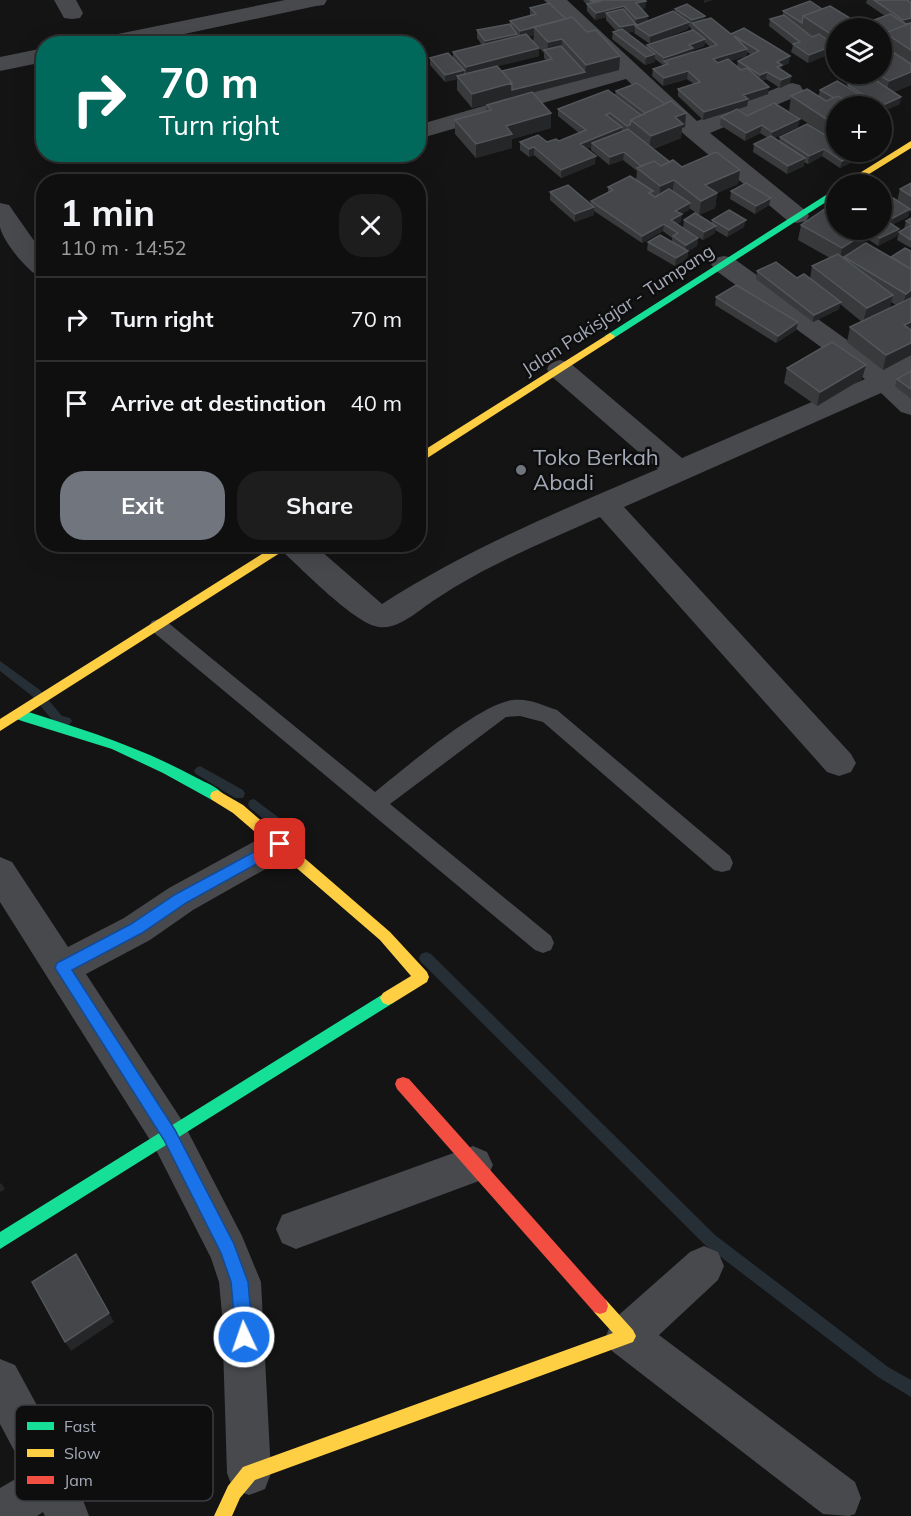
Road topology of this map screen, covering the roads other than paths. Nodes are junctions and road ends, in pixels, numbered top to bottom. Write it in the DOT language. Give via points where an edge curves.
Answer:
graph roads {
  1 [pos="316,0"];
  2 [pos="555,0"];
  3 [pos="142,36"];
  4 [pos="36,57"];
  5 [pos="0,64"];
  6 [pos="628,71"];
  7 [pos="792,90"];
  8 [pos="426,130"];
  9 [pos="694,131"];
  10 [pos="911,144"];
  11 [pos="863,174"];
  12 [pos="826,198"];
  13 [pos="0,210"];
  14 [pos="797,216"];
  15 [pos="36,262"];
  16 [pos="724,264"];
  17 [pos="911,364"];
  18 [pos="560,369"];
  19 [pos="885,381"];
  20 [pos="911,406"];
  21 [pos="426,455"];
  22 [pos="679,471"];
  23 [pos="604,503"];
  24 [pos="275,552"];
  25 [pos="302,552"];
  26 [pos="159,626"];
  27 [pos="21,713"];
  28 [pos="0,726"];
  29 [pos="839,763"];
  30 [pos="376,803"];
  31 [pos="280,844"];
  32 [pos="722,864"];
  33 [pos="0,872"];
  34 [pos="543,943"];
  35 [pos="62,968"];
  36 [pos="403,1084"];
  37 [pos="169,1135"];
  38 [pos="473,1165"];
  39 [pos="296,1229"];
  40 [pos="0,1241"];
  41 [pos="704,1266"];
  42 [pos="627,1336"];
  43 [pos="0,1380"];
  44 [pos="15,1409"];
  45 [pos="249,1473"];
  46 [pos="838,1498"];
  47 [pos="52,1501"];
  48 [pos="0,1512"];
  49 [pos="223,1516"];
  1 -- 3 [label="street"];
  2 -- 6 [label="street"];
  4 -- 5 [label="street"];
  6 -- 8 [label="street"];
  6 -- 9 [label="street"];
  7 -- 9 [label="street"];
  9 -- 14 [label="street"];
  10 -- 11 [label="street"];
  12 -- 14 [label="street, Jalan Pakisjajar - Tumpang"];
  13 -- 15 [label="street"];
  14 -- 16 [label="street, Jalan Pakisjajar - Tumpang"];
  16 -- 18 [label="street, Jalan Pakisjajar - Tumpang"];
  16 -- 19 [label="street"];
  17 -- 19 [label="street"];
  18 -- 21 [label="street, Jalan Pakisjajar - Tumpang"];
  18 -- 22 [label="street"];
  19 -- 20 [label="street"];
  19 -- 22 [label="street"];
  22 -- 23 [label="street"];
  23 -- 25 [label="street" via="499,550 387,616 372,613"];
  23 -- 29 [label="street"];
  24 -- 26 [label="street"];
  26 -- 27 [label="street"];
  26 -- 30 [label="lane"];
  27 -- 28 [label="street"];
  27 -- 31 [label="street" via="38,723 82,733 165,766 238,809"];
  30 -- 32 [label="lane" via="491,715 505,707 530,708 550,716"];
  30 -- 34 [label="lane"];
  31 -- 35 [label="street" via="181,899 137,929"];
  31 -- 37 [label="street" via="385,936 422,977"];
  33 -- 35 [label="street"];
  35 -- 37 [label="street"];
  36 -- 38 [label="street"];
  37 -- 40 [label="street"];
  37 -- 45 [label="street" via="228,1250 240,1282"];
  38 -- 39 [label="street"];
  38 -- 42 [label="street"];
  41 -- 42 [label="street"];
  42 -- 45 [label="street"];
  42 -- 46 [label="street"];
  43 -- 44 [label="street"];
  45 -- 49 [label="street" via="234,1492"];
  47 -- 48 [label="street"];
}
